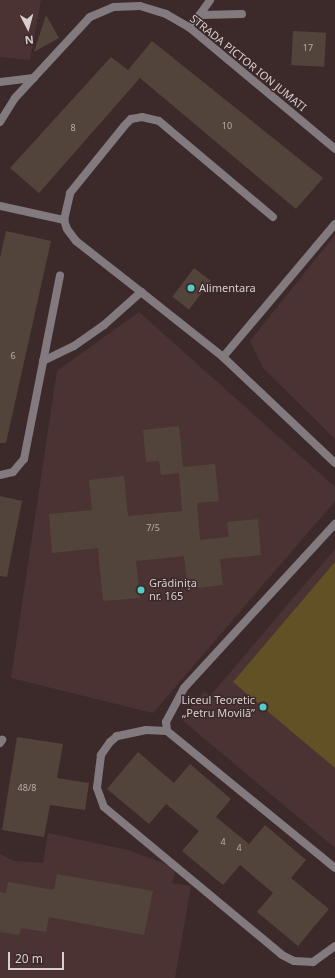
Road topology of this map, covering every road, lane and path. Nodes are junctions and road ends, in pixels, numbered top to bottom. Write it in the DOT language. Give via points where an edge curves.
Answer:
graph roads {
  1 [pos="210,0"];
  2 [pos="242,14"];
  3 [pos="200,15"];
  4 [pos="190,28"];
  5 [pos="34,78"];
  6 [pos="0,82"];
  7 [pos="0,122"];
  8 [pos="335,149"];
  9 [pos="0,206"];
  10 [pos="273,217"];
  11 [pos="64,220"];
  12 [pos="335,224"];
  13 [pos="60,276"];
  14 [pos="141,292"];
  15 [pos="223,357"];
  16 [pos="43,361"];
  17 [pos="335,464"];
  18 [pos="0,475"];
  19 [pos="335,524"];
  20 [pos="167,731"];
  21 [pos="335,868"];
  22 [pos="335,946"];
  1 -- 3 [label="street"];
  2 -- 3 [label="street"];
  3 -- 4 [label="street"];
  4 -- 5 [label="street, STRADA PICTOR ION JUMATI" via="166,14 140,6 114,7 90,17"];
  4 -- 8 [label="street, STRADA PICTOR ION JUMATI"];
  5 -- 6 [label="street"];
  5 -- 7 [label="street, STRADA PICTOR ION JUMATI" via="15,98"];
  9 -- 11 [label="street"];
  10 -- 11 [label="street" via="158,121 142,117 131,119 124,125 70,193"];
  11 -- 14 [label="street" via="76,241"];
  12 -- 15 [label="street"];
  13 -- 16 [label="street"];
  14 -- 15 [label="street"];
  14 -- 16 [label="street" via="104,325 74,346"];
  15 -- 17 [label="street"];
  16 -- 18 [label="street" via="24,459 13,472"];
  19 -- 20 [label="street" via="184,688 166,722"];
  20 -- 21 [label="street"];
  20 -- 22 [label="street" via="131,732 110,742 101,754 96,788 104,807 282,955 294,961 313,962"];
}
